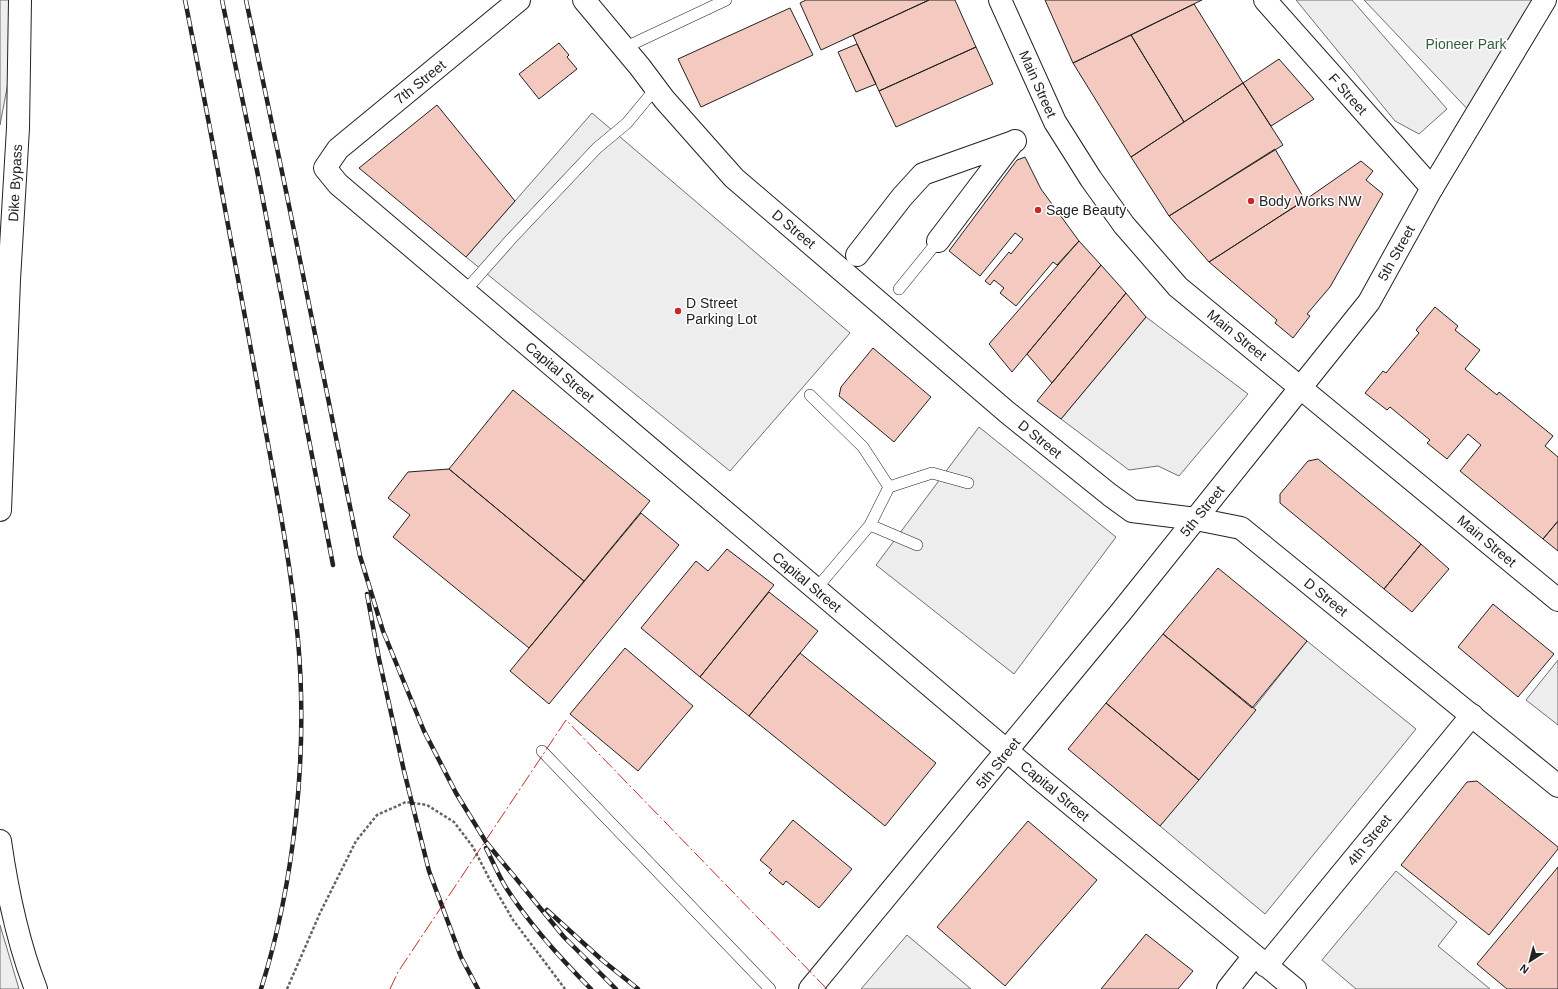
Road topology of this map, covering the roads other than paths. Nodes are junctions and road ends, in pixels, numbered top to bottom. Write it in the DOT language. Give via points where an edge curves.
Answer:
graph roads {
  1 [pos="20,0"];
  2 [pos="519,0"];
  3 [pos="584,0"];
  4 [pos="726,0"];
  5 [pos="1000,0"];
  6 [pos="1265,0"];
  7 [pos="1545,0"];
  8 [pos="624,48"];
  9 [pos="656,88"];
  10 [pos="325,168"];
  11 [pos="1432,188"];
  12 [pos="938,241"];
  13 [pos="857,255"];
  14 [pos="899,289"];
  15 [pos="465,291"];
  16 [pos="1301,387"];
  17 [pos="810,395"];
  18 [pos="968,483"];
  19 [pos="889,487"];
  20 [pos="0,510"];
  21 [pos="1196,520"];
  22 [pos="870,525"];
  23 [pos="917,545"];
  24 [pos="816,589"];
  25 [pos="1558,600"];
  26 [pos="1472,715"];
  27 [pos="542,751"];
  28 [pos="1007,751"];
  29 [pos="1558,786"];
  30 [pos="0,841"];
  31 [pos="1260,961"];
  32 [pos="36,989"];
  33 [pos="770,989"];
  34 [pos="810,989"];
  35 [pos="1228,989"];
  36 [pos="1294,989"];
  1 -- 20 [label="main road, Dike Bypass" via="18,128"];
  2 -- 10 [label="main road, 7th Street" via="338,148"];
  3 -- 8 [label="main road, D Street"];
  4 -- 8 [label="lane"];
  5 -- 16 [label="main road, Main Street" via="1055,122 1124,225 1178,287"];
  6 -- 11 [label="main road, F Street"];
  7 -- 11 [label="main road, 5th Street"];
  8 -- 9 [label="main road, D Street"];
  9 -- 15 [label="lane" via="627,123 597,148 558,188"];
  9 -- 21 [label="main road, D Street" via="734,178 1008,413 1110,495 1132,511"];
  10 -- 15 [label="main road, Capital Street" via="338,184"];
  11 -- 16 [label="main road, 5th Street" via="1369,302"];
  12 -- 13 [label="main road" via="1017,140 923,174"];
  12 -- 14 [label="lane"];
  15 -- 24 [label="main road, Capital Street"];
  16 -- 21 [label="main road, 5th Street"];
  16 -- 25 [label="main road, Main Street"];
  17 -- 19 [label="lane" via="863,447"];
  18 -- 19 [label="lane" via="932,473"];
  19 -- 22 [label="lane"];
  21 -- 26 [label="main road, D Street" via="1241,528"];
  21 -- 28 [label="main road, 5th Street"];
  22 -- 23 [label="lane"];
  22 -- 24 [label="lane"];
  24 -- 28 [label="main road, Capital Street"];
  26 -- 29 [label="main road, D Street"];
  26 -- 31 [label="main road, 4th Street"];
  27 -- 33 [label="lane"];
  28 -- 31 [label="main road, Capital Street"];
  28 -- 34 [label="main road, 5th Street"];
  30 -- 32 [label="main road" via="15,919"];
  31 -- 35 [label="main road, 4th Street"];
  31 -- 36 [label="main road, Capital Street"];
}
